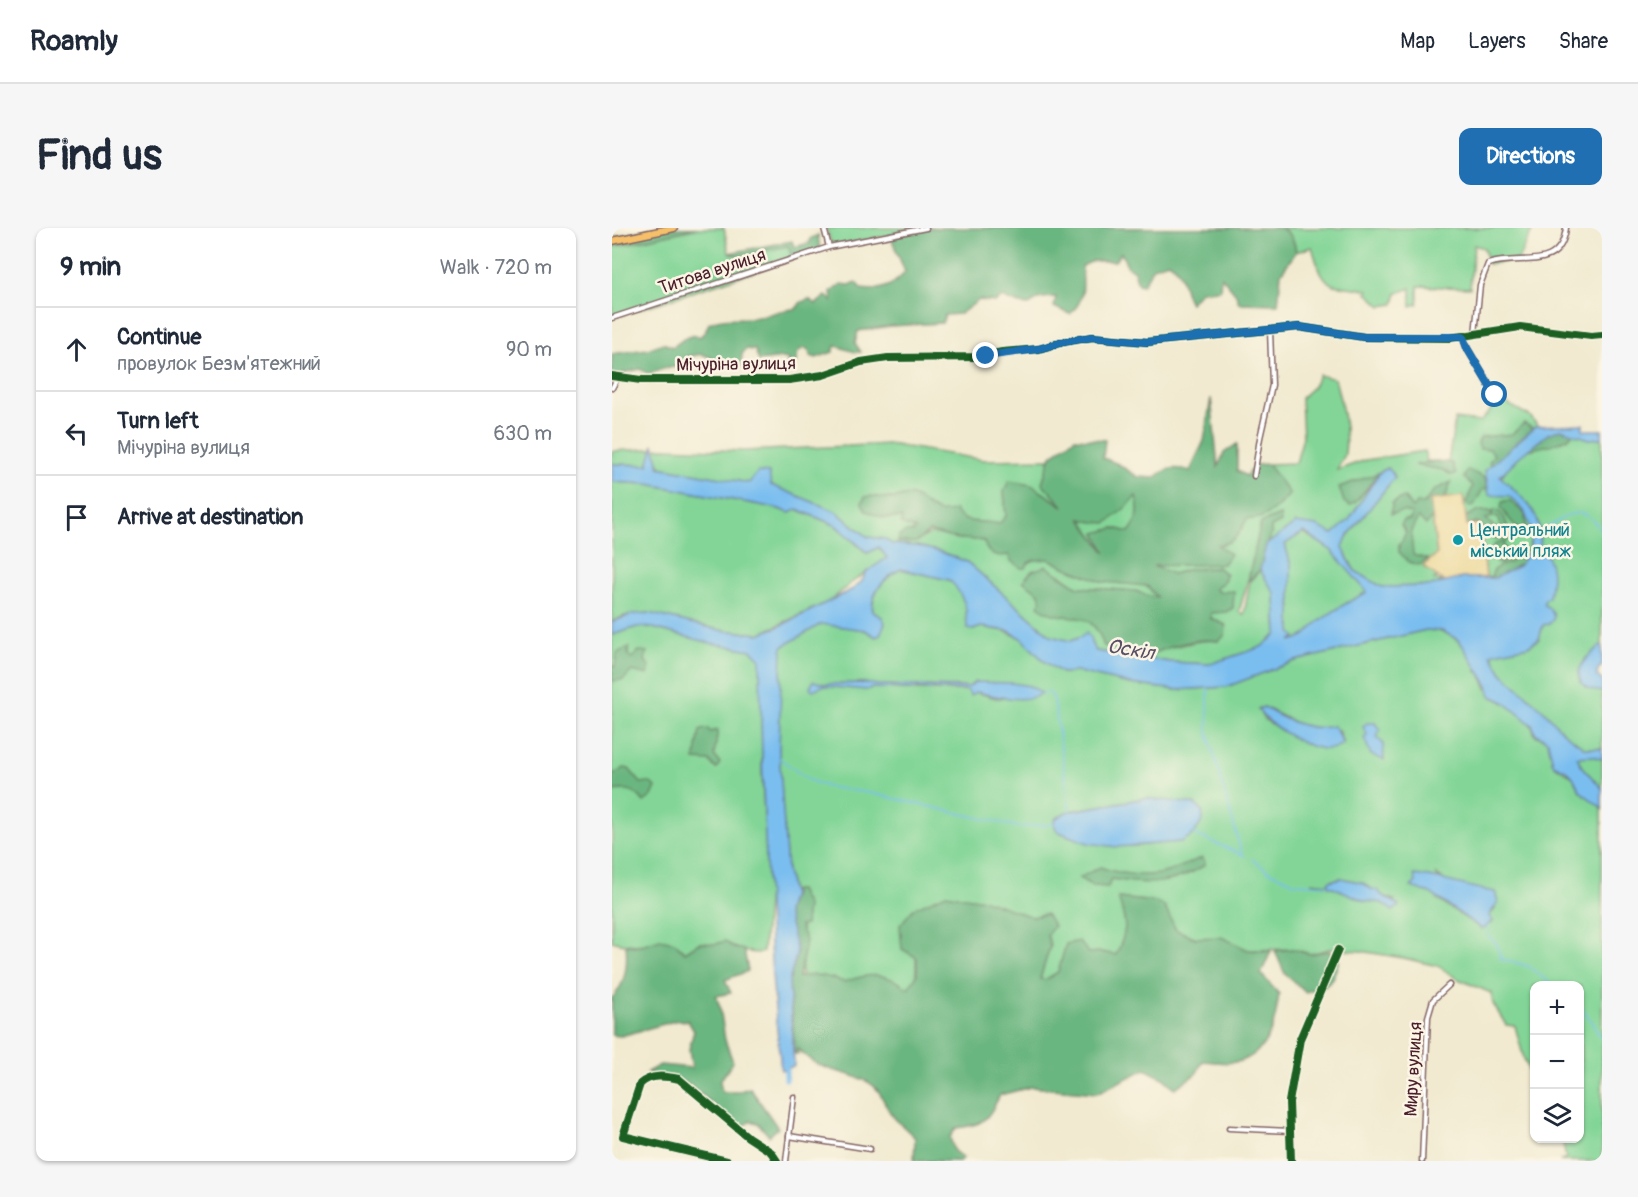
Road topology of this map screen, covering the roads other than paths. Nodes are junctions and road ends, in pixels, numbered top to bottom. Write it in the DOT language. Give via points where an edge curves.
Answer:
graph roads {
  1 [pos="674,228"];
  2 [pos="824,228"];
  3 [pos="926,228"];
  4 [pos="1566,228"];
  5 [pos="612,241"];
  6 [pos="829,247"];
  7 [pos="612,318"];
  8 [pos="1269,330"];
  9 [pos="1475,334"];
  10 [pos="1602,335"];
  11 [pos="1463,337"];
  12 [pos="612,376"];
  13 [pos="618,377"];
  14 [pos="612,388"];
  15 [pos="1495,395"];
  16 [pos="1254,476"];
  17 [pos="1338,950"];
  18 [pos="1449,985"];
  19 [pos="795,1097"];
  20 [pos="1229,1128"];
  21 [pos="1290,1131"];
  22 [pos="789,1136"];
  23 [pos="870,1149"];
  24 [pos="728,1161"];
  25 [pos="777,1161"];
  26 [pos="786,1161"];
  27 [pos="1291,1161"];
  28 [pos="1422,1161"];
  1 -- 5 [label="main road"];
  2 -- 6 [label="street"];
  3 -- 6 [label="street, Титова вулиця"];
  4 -- 9 [label="street" via="1557,252 1544,259 1488,264 1480,285"];
  6 -- 7 [label="street, Титова вулиця"];
  8 -- 11 [label="street, Мічуріна вулиця" via="1299,327 1364,337"];
  8 -- 13 [label="street, Мічуріна вулиця" via="1147,342 1092,337 980,357 888,358 789,380"];
  8 -- 16 [label="street" via="1272,385"];
  9 -- 10 [label="street, Мічуріна вулиця" via="1520,327"];
  9 -- 11 [label="street, Мічуріна вулиця"];
  11 -- 15 [label="street"];
  12 -- 13 [label="street, Мічуріна вулиця"];
  13 -- 14 [label="street"];
  17 -- 21 [label="street" via="1300,1040 1291,1083"];
  18 -- 28 [label="street, Миру вулиця" via="1433,1000 1428,1017"];
  19 -- 22 [label="street"];
  20 -- 21 [label="street"];
  21 -- 27 [label="street"];
  22 -- 23 [label="street"];
  22 -- 26 [label="street"];
  24 -- 25 [label="street" via="623,1136 640,1084 646,1078 679,1079 771,1152"];
}
